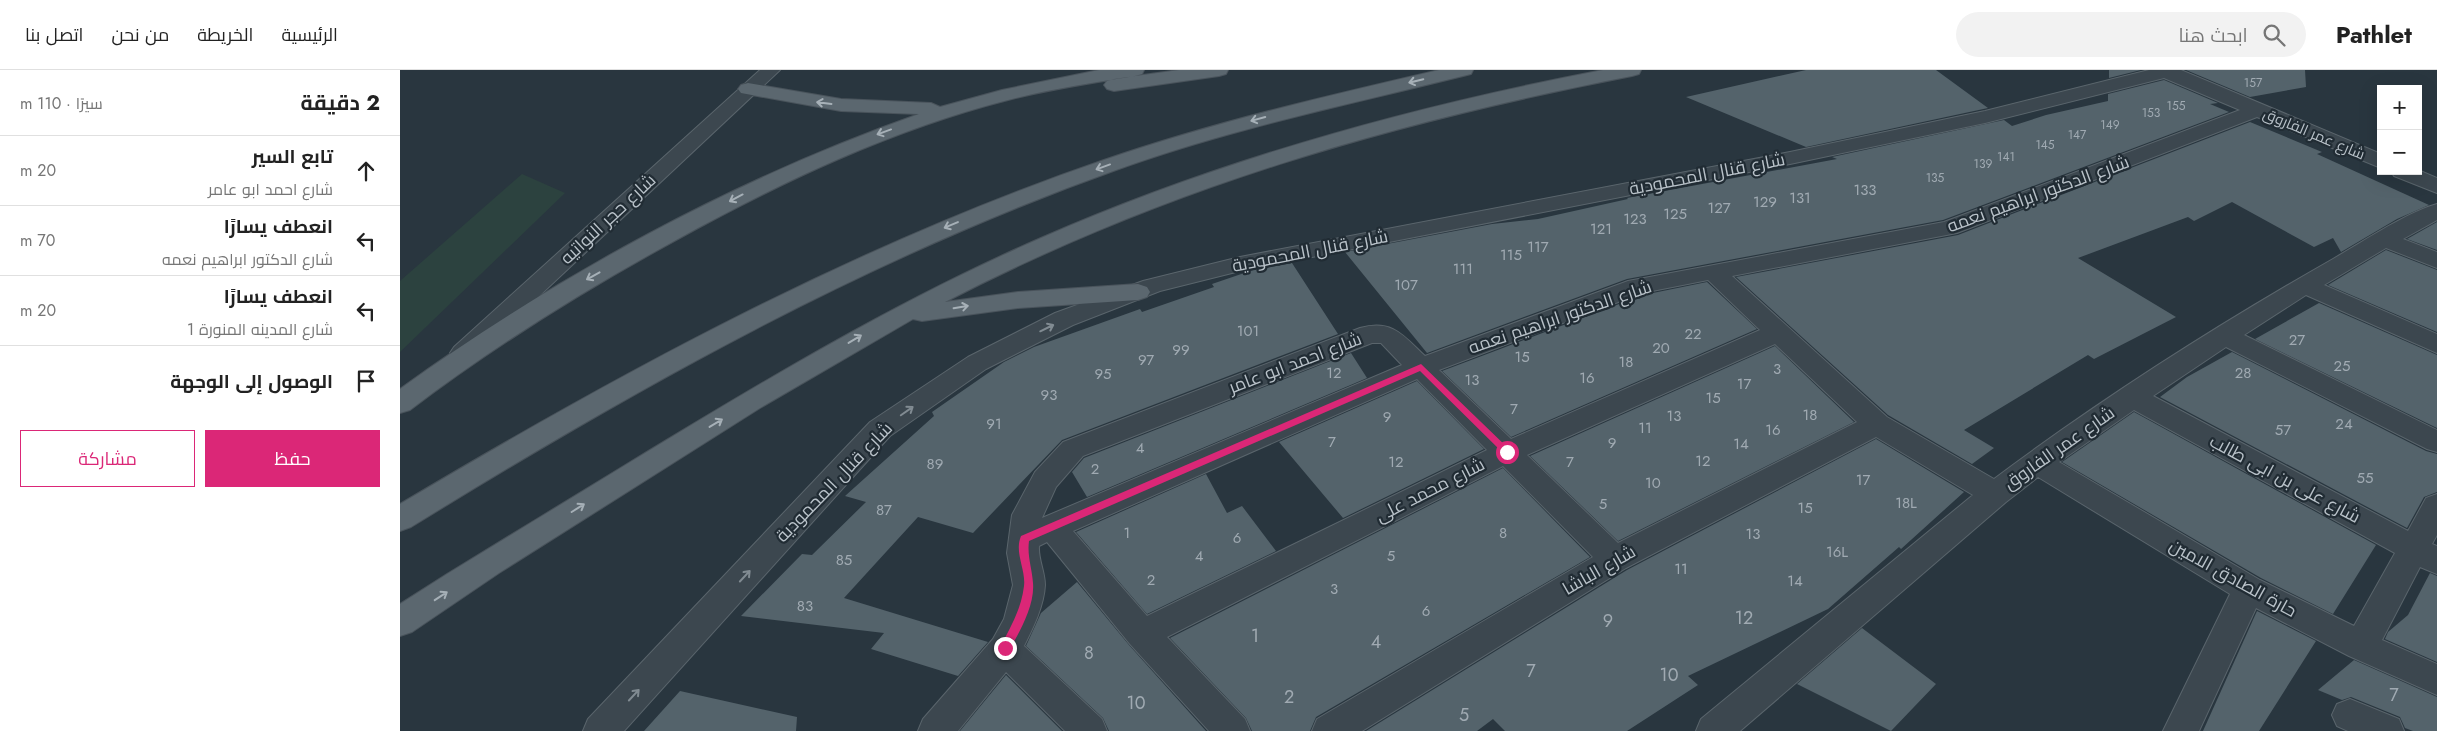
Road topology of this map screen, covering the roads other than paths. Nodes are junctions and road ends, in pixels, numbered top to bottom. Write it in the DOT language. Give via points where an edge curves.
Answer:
graph roads {
  1 [pos="770,70"];
  2 [pos="1135,70"];
  3 [pos="1220,70"];
  4 [pos="1464,70"];
  5 [pos="1632,70"];
  6 [pos="2168,71"];
  7 [pos="748,89"];
  8 [pos="950,109"];
  9 [pos="2258,110"];
  10 [pos="2377,160"];
  11 [pos="2408,175"];
  12 [pos="2436,192"];
  13 [pos="2383,239"];
  14 [pos="2437,261"];
  15 [pos="1712,271"];
  16 [pos="2306,286"];
  17 [pos="1138,292"];
  18 [pos="896,317"];
  19 [pos="1778,332"];
  20 [pos="2224,336"];
  21 [pos="2437,344"];
  22 [pos="1421,367"];
  23 [pos="446,369"];
  24 [pos="2133,397"];
  25 [pos="400,403"];
  26 [pos="1877,424"];
  27 [pos="2437,442"];
  28 [pos="1507,452"];
  29 [pos="2036,462"];
  30 [pos="1994,494"];
  31 [pos="2437,506"];
  32 [pos="400,519"];
  33 [pos="1038,533"];
  34 [pos="2425,555"];
  35 [pos="1615,559"];
  36 [pos="2249,589"];
  37 [pos="400,622"];
  38 [pos="1142,634"];
  39 [pos="2361,646"];
  40 [pos="1005,648"];
  41 [pos="2437,680"];
  42 [pos="2350,715"];
  43 [pos="601,731"];
  44 [pos="936,731"];
  45 [pos="1089,731"];
  46 [pos="1232,731"];
  47 [pos="1330,731"];
  48 [pos="1714,731"];
  49 [pos="2181,731"];
  50 [pos="2386,731"];
  1 -- 7 [label="street, شارع حجر النواتيه"];
  2 -- 8 [label="main road" via="1047,85"];
  3 -- 8 [label="main road"];
  4 -- 32 [label="main road, one-way" via="1305,106 1177,142 971,217 809,289 716,336 606,395"];
  5 -- 18 [label="main road" via="1404,119 1238,169 1060,239"];
  6 -- 9 [label="street, شارع عمر الفاروق"];
  6 -- 17 [label="street, شارع قنال المحمودية" via="1985,118 1240,264"];
  8 -- 7 [label="main road, one-way" via="841,105"];
  7 -- 23 [label="street, شارع حجر النواتيه"];
  8 -- 23 [label="main road, one-way" via="854,144 758,186 578,285"];
  9 -- 10 [label="street, شارع عمر الفاروق"];
  9 -- 15 [label="street, شارع الدكتور ابراهيم نعمه" via="1949,228"];
  11 -- 12 [label="street, شارع عمر الفاروق"];
  12 -- 13 [label="street, شارع عمر الفاروق"];
  13 -- 14 [label="street"];
  13 -- 16 [label="street, شارع عمر الفاروق"];
  15 -- 19 [label="street"];
  15 -- 22 [label="street, شارع الدكتور ابراهيم نعمه" via="1637,286"];
  16 -- 20 [label="street, شارع عمر الفاروق"];
  16 -- 21 [label="street"];
  18 -- 17 [label="main road, one-way" via="1018,300"];
  43 -- 17 [label="street, شارع قنال المحمودية, one-way" via="880,429 977,363 1064,319"];
  37 -- 18 [label="main road, one-way" via="698,433"];
  19 -- 26 [label="street"];
  19 -- 28 [label="street, شارع محمد على"];
  20 -- 24 [label="street, شارع عمر الفاروق"];
  20 -- 27 [label="street"];
  22 -- 28 [label="street, شارع احمد ابو عامر"];
  22 -- 33 [label="street, شارع الدكتور ابراهيم نعمه"];
  22 -- 33 [label="street, شارع احمد ابو عامر" via="1388,335 1369,334 1073,449 1045,480 1027,515"];
  23 -- 25 [label="main road"];
  24 -- 29 [label="street, شارع عمر الفاروق"];
  24 -- 34 [label="street, شارع على بن ابى طالب"];
  26 -- 30 [label="street"];
  26 -- 35 [label="street, شارع الباشا"];
  28 -- 35 [label="street, شارع احمد ابو عامر"];
  28 -- 38 [label="street, شارع محمد على"];
  29 -- 30 [label="street, شارع عمر الفاروق"];
  29 -- 36 [label="street, حارة الصادق الامين"];
  30 -- 48 [label="street, شارع عمر الفاروق"];
  31 -- 34 [label="street"];
  33 -- 38 [label="street"];
  33 -- 40 [label="street" via="1023,553 1029,585 1020,621"];
  34 -- 39 [label="street"];
  35 -- 47 [label="street, شارع الباشا"];
  36 -- 39 [label="street, حارة الصادق الامين"];
  36 -- 49 [label="street"];
  38 -- 46 [label="street"];
  39 -- 41 [label="street, حارة الصادق الامين"];
  40 -- 44 [label="street"];
  40 -- 45 [label="street"];
  42 -- 50 [label="street"];
}
